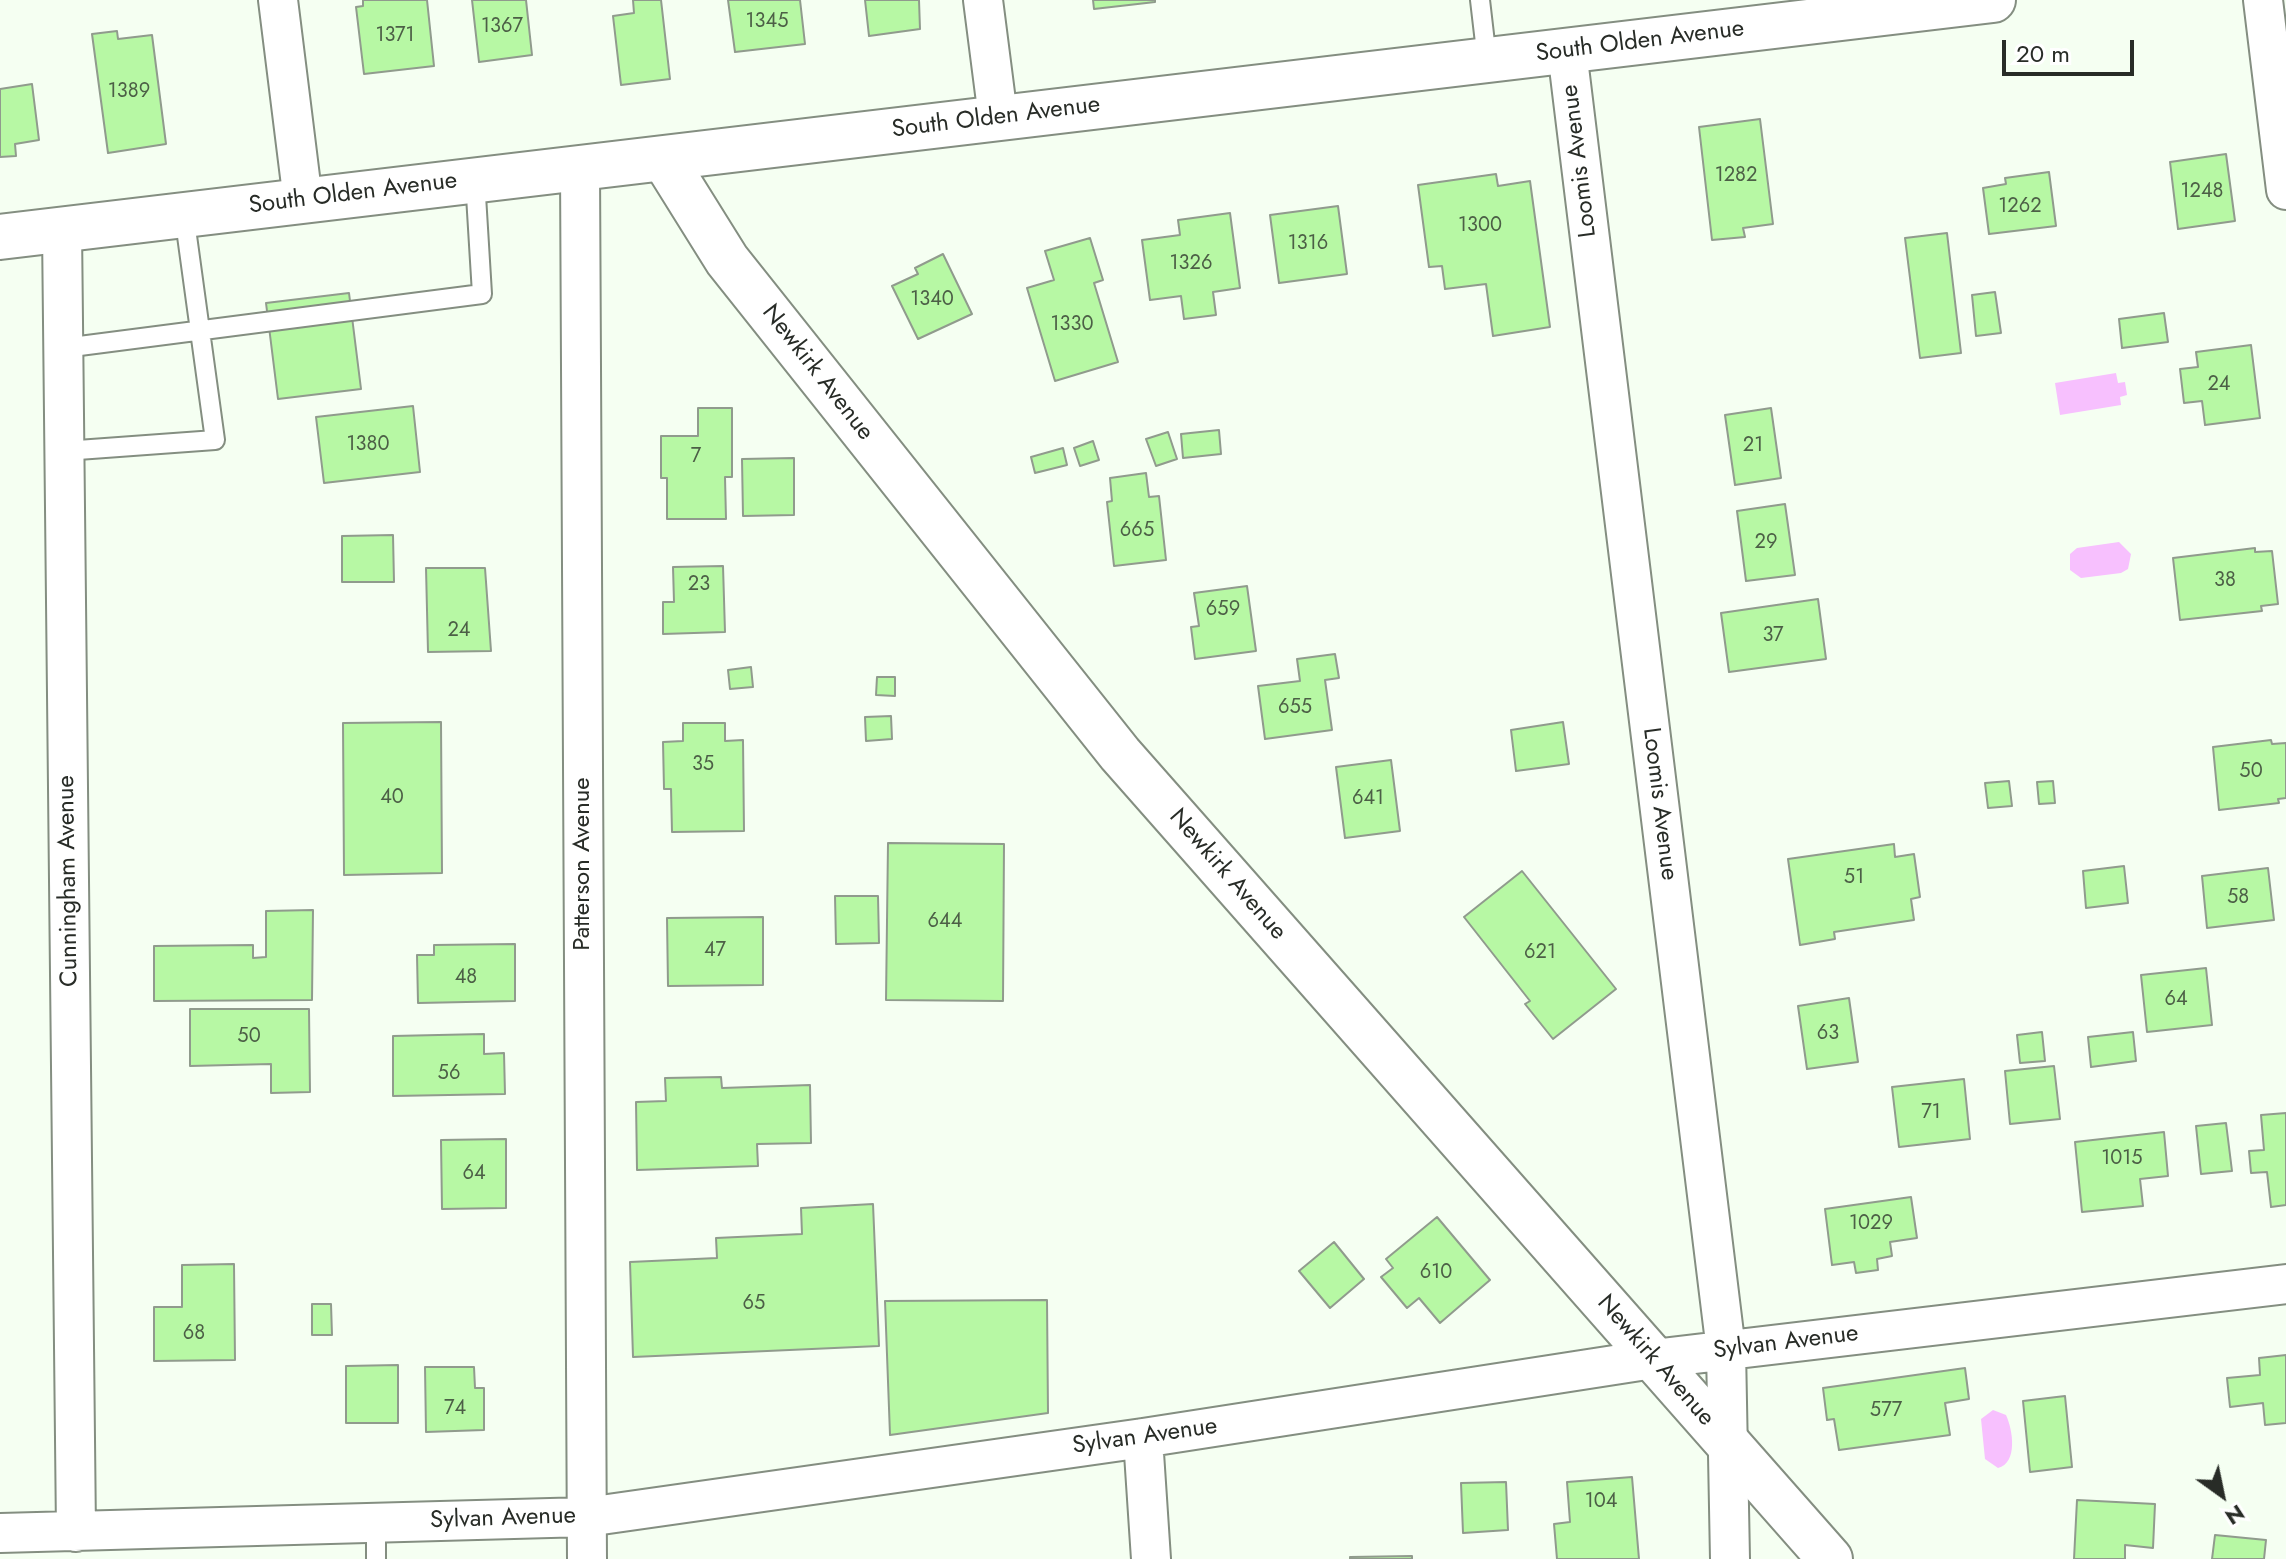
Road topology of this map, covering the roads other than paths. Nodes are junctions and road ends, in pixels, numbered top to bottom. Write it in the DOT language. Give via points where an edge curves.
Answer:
graph roads {
  1 [pos="278,0"];
  2 [pos="983,0"];
  3 [pos="1480,0"];
  4 [pos="1993,0"];
  5 [pos="2263,0"];
  6 [pos="1841,9"];
  7 [pos="1567,51"];
  8 [pos="1487,60"];
  9 [pos="998,117"];
  10 [pos="664,159"];
  11 [pos="580,168"];
  12 [pos="475,179"];
  13 [pos="2286,190"];
  14 [pos="303,201"];
  15 [pos="184,214"];
  16 [pos="62,229"];
  17 [pos="0,237"];
  18 [pos="202,330"];
  19 [pos="64,348"];
  20 [pos="64,451"];
  21 [pos="2286,1284"];
  22 [pos="1726,1350"];
  23 [pos="1653,1359"];
  24 [pos="1143,1438"];
  25 [pos="1727,1444"];
  26 [pos="587,1517"];
  27 [pos="76,1532"];
  28 [pos="0,1533"];
  29 [pos="376,1541"];
  30 [pos="587,1559"];
  31 [pos="1151,1559"];
  32 [pos="1730,1559"];
  33 [pos="1830,1559"];
  1 -- 14 [label="street"];
  2 -- 9 [label="street"];
  3 -- 8 [label="lane"];
  4 -- 6 [label="main road, South Olden Avenue"];
  5 -- 13 [label="street"];
  6 -- 7 [label="main road, South Olden Avenue"];
  7 -- 8 [label="main road, South Olden Avenue"];
  7 -- 22 [label="street, Loomis Avenue"];
  8 -- 9 [label="main road, South Olden Avenue"];
  9 -- 10 [label="main road, South Olden Avenue"];
  10 -- 11 [label="main road, South Olden Avenue"];
  10 -- 23 [label="main road, Newkirk Avenue" via="727,260 1120,754"];
  11 -- 12 [label="main road, South Olden Avenue"];
  11 -- 26 [label="street, Patterson Avenue"];
  12 -- 14 [label="main road, South Olden Avenue"];
  12 -- 18 [label="lane" via="482,294"];
  14 -- 15 [label="main road, South Olden Avenue"];
  15 -- 16 [label="main road, South Olden Avenue"];
  15 -- 18 [label="lane"];
  16 -- 17 [label="main road, South Olden Avenue"];
  16 -- 19 [label="street, Cunningham Avenue"];
  18 -- 19 [label="lane"];
  18 -- 20 [label="lane" via="215,440"];
  19 -- 20 [label="street, Cunningham Avenue"];
  20 -- 27 [label="street, Cunningham Avenue"];
  21 -- 22 [label="street, Sylvan Avenue"];
  22 -- 23 [label="street, Sylvan Avenue"];
  22 -- 25 [label="street, Loomis Avenue"];
  23 -- 24 [label="street, Sylvan Avenue"];
  23 -- 25 [label="main road, Newkirk Avenue"];
  24 -- 26 [label="street, Sylvan Avenue"];
  24 -- 31 [label="street"];
  25 -- 32 [label="street, Loomis Avenue"];
  25 -- 33 [label="main road, Newkirk Avenue"];
  26 -- 29 [label="street, Sylvan Avenue"];
  26 -- 30 [label="street, Patterson Avenue"];
  27 -- 28 [label="street, Sylvan Avenue"];
  27 -- 29 [label="street, Sylvan Avenue"];
}
